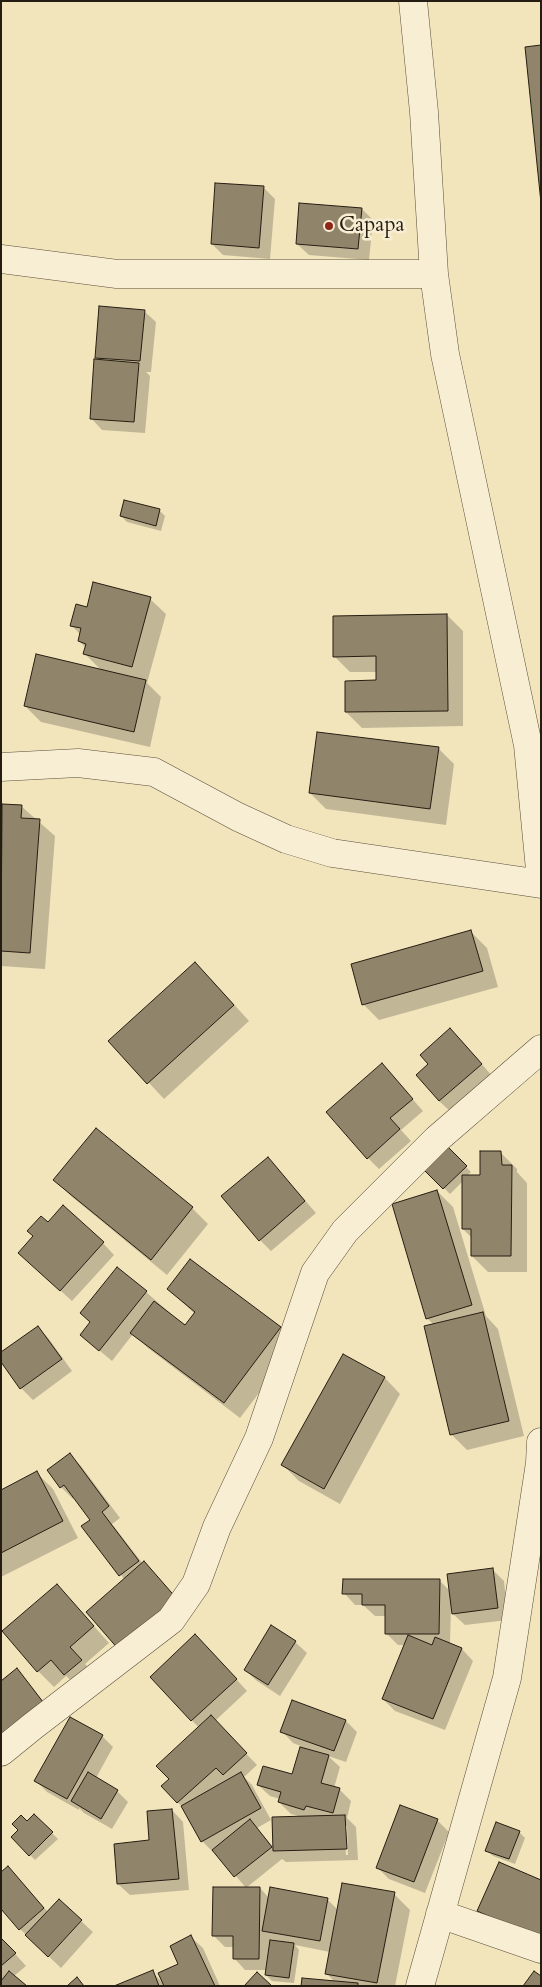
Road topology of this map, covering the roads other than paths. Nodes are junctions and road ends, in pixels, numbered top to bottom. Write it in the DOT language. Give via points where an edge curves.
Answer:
graph roads {
  1 [pos="413,1"];
  2 [pos="1,259"];
  3 [pos="434,274"];
  4 [pos="534,744"];
  5 [pos="1,767"];
  6 [pos="541,880"];
  7 [pos="541,884"];
  8 [pos="541,1049"];
  9 [pos="541,1442"];
  10 [pos="540,1463"];
  11 [pos="1,1752"];
  12 [pos="440,1914"];
  13 [pos="541,1949"];
  14 [pos="420,1986"];
  1 -- 3 [label="street"];
  2 -- 3 [label="street" via="117,274"];
  3 -- 4 [label="street" via="445,354"];
  4 -- 6 [label="street"];
  5 -- 7 [label="street" via="78,763 154,772 238,817 286,839 332,854"];
  8 -- 11 [label="street" via="437,1139 345,1231 315,1274 258,1438 217,1528 196,1584 171,1620"];
  9 -- 10 [label="street"];
  10 -- 12 [label="street" via="507,1678"];
  12 -- 13 [label="street"];
  12 -- 14 [label="street"];
}
